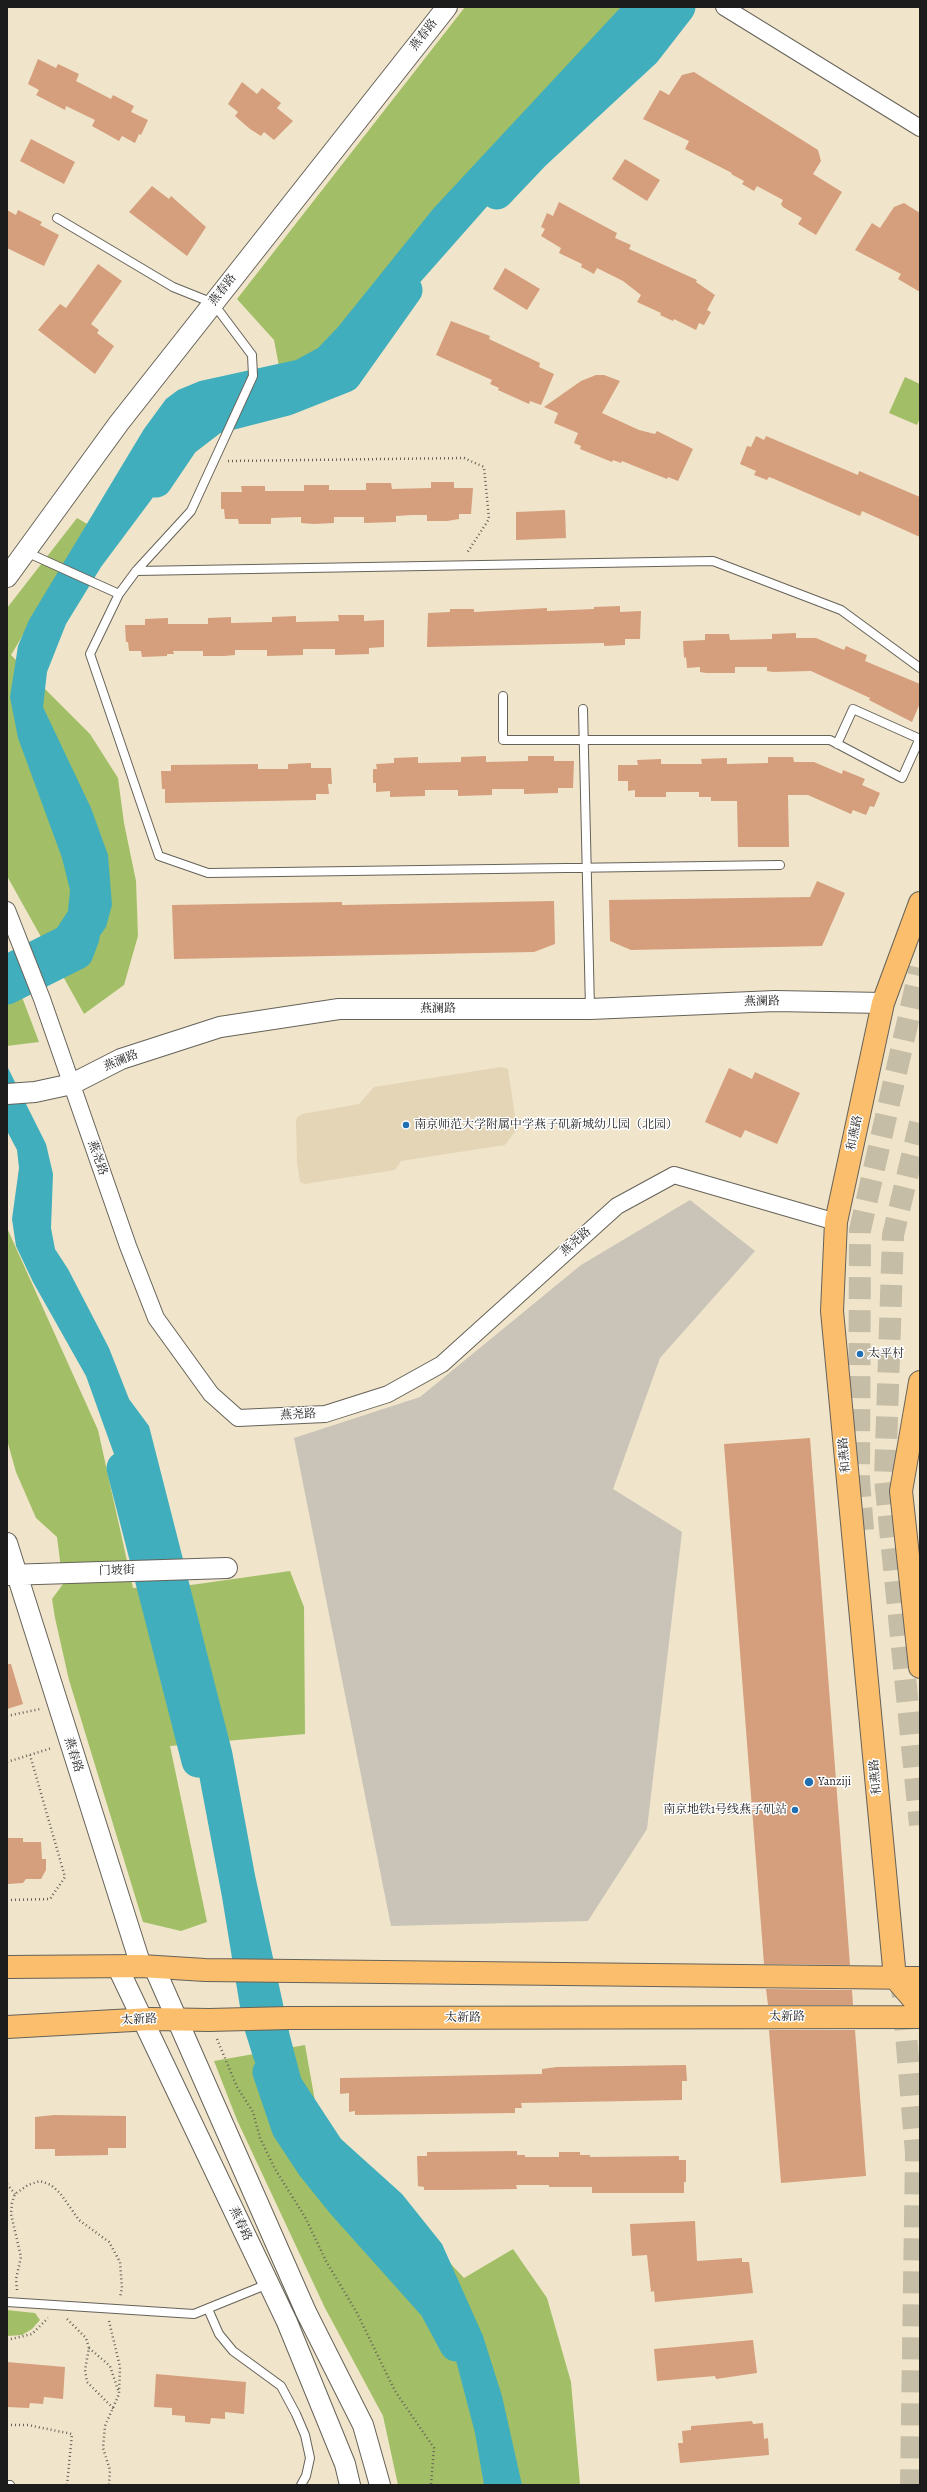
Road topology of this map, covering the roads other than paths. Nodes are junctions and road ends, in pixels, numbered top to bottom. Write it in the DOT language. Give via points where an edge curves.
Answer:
graph roads {
  1 [pos="446,7"];
  2 [pos="724,7"];
  3 [pos="920,128"];
  4 [pos="57,218"];
  5 [pos="212,303"];
  6 [pos="25,552"];
  7 [pos="136,571"];
  8 [pos="7,577"];
  9 [pos="119,594"];
  10 [pos="920,668"];
  11 [pos="503,696"];
  12 [pos="583,709"];
  13 [pos="920,739"];
  14 [pos="584,742"];
  15 [pos="836,744"];
  16 [pos="780,865"];
  17 [pos="587,868"];
  18 [pos="920,903"];
  19 [pos="7,910"];
  20 [pos="883,1003"];
  21 [pos="590,1008"];
  22 [pos="72,1084"];
  23 [pos="7,1094"];
  24 [pos="836,1222"];
  25 [pos="920,1382"];
  26 [pos="7,1543"];
  27 [pos="227,1568"];
  28 [pos="11,1574"];
  29 [pos="920,1667"];
  30 [pos="147,1966"];
  31 [pos="7,1967"];
  32 [pos="118,1968"];
  33 [pos="895,1978"];
  34 [pos="920,1978"];
  35 [pos="920,2007"];
  36 [pos="920,2017"];
  37 [pos="142,2019"];
  38 [pos="177,2019"];
  39 [pos="7,2027"];
  40 [pos="269,2284"];
  41 [pos="7,2302"];
  42 [pos="208,2309"];
  43 [pos="7,2485"];
  44 [pos="10,2485"];
  45 [pos="301,2485"];
  46 [pos="350,2485"];
  47 [pos="380,2485"];
  1 -- 5 [label="street, 燕春路"];
  2 -- 3 [label="street"];
  4 -- 5 [label="lane" via="173,287"];
  5 -- 6 [label="street, 燕春路" via="118,423"];
  5 -- 7 [label="lane" via="252,355 253,376 191,511"];
  6 -- 8 [label="street, 燕春路"];
  6 -- 9 [label="lane"];
  7 -- 9 [label="lane"];
  7 -- 10 [label="lane" via="713,561 841,610"];
  9 -- 17 [label="lane" via="90,654 159,856 208,874"];
  11 -- 14 [label="lane" via="503,740"];
  12 -- 14 [label="lane"];
  13 -- 15 [label="lane" via="853,709"];
  13 -- 15 [label="lane" via="902,778"];
  14 -- 15 [label="lane" via="830,740"];
  14 -- 17 [label="lane"];
  16 -- 17 [label="lane"];
  17 -- 21 [label="lane"];
  18 -- 20 [label="main road, 和燕路"];
  19 -- 22 [label="street, 燕尧路"];
  20 -- 21 [label="street, 燕澜路" via="774,1001"];
  20 -- 24 [label="main road, 和燕路"];
  21 -- 22 [label="street, 燕澜路" via="339,1009 220,1027 121,1059"];
  22 -- 23 [label="street, 燕澜路" via="35,1092"];
  22 -- 24 [label="street, 燕尧路" via="128,1246 156,1318 211,1394 238,1418 325,1414 388,1394 436,1368 616,1206 674,1175"];
  24 -- 33 [label="main road, 和燕路" via="832,1311"];
  25 -- 29 [label="main road" via="901,1491"];
  26 -- 28 [label="street, 燕春路"];
  27 -- 28 [label="street, 门坡街"];
  28 -- 30 [label="street, 燕春路"];
  30 -- 32 [label="main road"];
  30 -- 33 [label="main road" via="205,1970"];
  30 -- 38 [label="street, 燕春路"];
  31 -- 32 [label="main road"];
  32 -- 37 [label="street, 燕春路"];
  33 -- 34 [label="main road"];
  33 -- 35 [label="main road"];
  36 -- 38 [label="main road, 太新路"];
  37 -- 38 [label="main road, 太新路"];
  37 -- 39 [label="main road, 太新路"];
  37 -- 40 [label="street, 燕春路"];
  38 -- 47 [label="street, 燕春路" via="306,2312 363,2425"];
  40 -- 42 [label="lane"];
  40 -- 46 [label="street, 燕春路" via="345,2464"];
  41 -- 42 [label="lane" via="194,2314"];
  42 -- 45 [label="lane" via="224,2340 233,2351 280,2386 296,2414 305,2435 310,2458"];
  43 -- 44 [label="lane"];
}
